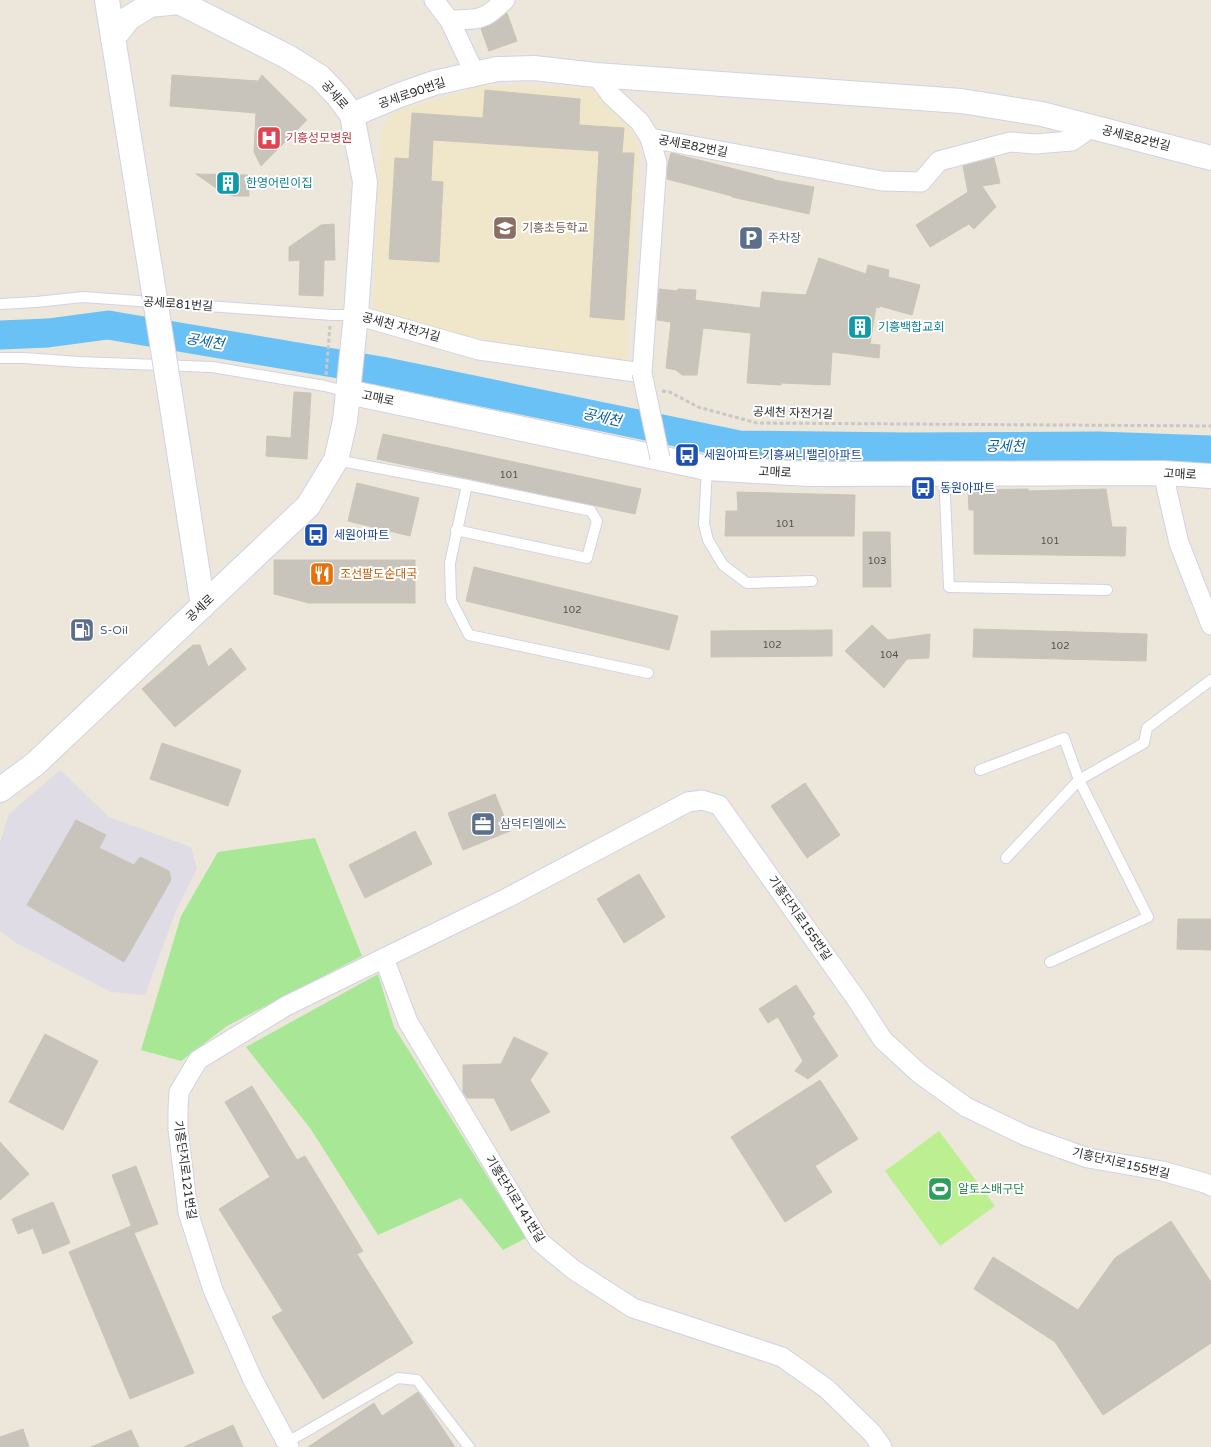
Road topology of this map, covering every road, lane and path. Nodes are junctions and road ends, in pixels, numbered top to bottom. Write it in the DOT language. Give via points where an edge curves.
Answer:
graph roads {
  1 [pos="107,0"];
  2 [pos="434,0"];
  3 [pos="505,0"];
  4 [pos="177,1"];
  5 [pos="450,21"];
  6 [pos="113,38"];
  7 [pos="475,74"];
  8 [pos="596,75"];
  9 [pos="352,115"];
  10 [pos="1092,127"];
  11 [pos="650,138"];
  12 [pos="1211,158"];
  13 [pos="0,304"];
  14 [pos="354,324"];
  15 [pos="0,358"];
  16 [pos="642,373"];
  17 [pos="326,376"];
  18 [pos="654,389"];
  19 [pos="348,392"];
  20 [pos="1211,426"];
  21 [pos="660,458"];
  22 [pos="336,460"];
  23 [pos="707,468"];
  24 [pos="944,473"];
  25 [pos="1163,473"];
  26 [pos="1211,476"];
  27 [pos="467,484"];
  28 [pos="456,530"];
  29 [pos="812,581"];
  30 [pos="1107,590"];
  31 [pos="203,606"];
  32 [pos="1211,625"];
  33 [pos="648,672"];
  34 [pos="1211,680"];
  35 [pos="980,770"];
  36 [pos="1079,780"];
  37 [pos="0,790"];
  38 [pos="1006,858"];
  39 [pos="384,958"];
  40 [pos="1050,962"];
  41 [pos="1211,1186"];
  42 [pos="288,1445"];
  43 [pos="469,1447"];
  44 [pos="882,1447"];
  1 -- 6 [label="street"];
  2 -- 5 [label="street"];
  3 -- 5 [label="street" via="493,12 476,19"];
  4 -- 6 [label="street" via="150,5 129,18"];
  4 -- 9 [label="street, 공세로" via="288,57 320,77"];
  5 -- 7 [label="street"];
  6 -- 31 [label="street, bridge"];
  7 -- 8 [label="street, 공세로90번길" via="497,69 534,68"];
  7 -- 9 [label="street, 공세로90번길" via="434,83"];
  8 -- 10 [label="street, 공세로90번길" via="962,100 1042,114"];
  8 -- 11 [label="street" via="640,122"];
  9 -- 14 [label="street, 공세로" via="365,182"];
  10 -- 11 [label="street, 공세로82번길" via="1072,141 1010,142 939,161 921,182 882,181"];
  10 -- 12 [label="street, 공세로82번길"];
  11 -- 16 [label="street, 공세로82번길" via="657,163"];
  13 -- 14 [label="lane, 공세로81번길" via="83,297 332,316"];
  14 -- 16 [label="street" via="479,350"];
  14 -- 17 [label="path, 공세천 자전거길" via="330,322"];
  14 -- 19 [label="street, 공세로"];
  15 -- 19 [label="lane" via="212,367"];
  16 -- 21 [label="street, 공세로82번길, bridge"];
  18 -- 20 [label="path, 공세천 자전거길" via="757,423"];
  19 -- 21 [label="street, 고매로"];
  19 -- 22 [label="street, 공세로"];
  21 -- 23 [label="street, 고매로"];
  22 -- 27 [label="lane"];
  22 -- 31 [label="street, 공세로" via="308,506"];
  23 -- 24 [label="street, 고매로" via="808,474"];
  23 -- 29 [label="lane" via="704,524 708,540 723,564 747,583"];
  24 -- 25 [label="street, 고매로"];
  24 -- 30 [label="lane" via="949,587"];
  25 -- 26 [label="street, 고매로"];
  25 -- 32 [label="street" via="1179,543"];
  27 -- 28 [label="lane"];
  27 -- 28 [label="lane" via="591,511 597,521 587,558"];
  28 -- 33 [label="lane" via="450,563 451,600 469,635"];
  31 -- 37 [label="street, 공세로" via="36,764"];
  34 -- 36 [label="lane" via="1147,728 1144,743"];
  35 -- 36 [label="lane" via="1064,738"];
  36 -- 38 [label="lane"];
  36 -- 40 [label="lane" via="1148,917"];
  39 -- 41 [label="street, 기흥단지로155번길" via="507,898 660,815 688,802 702,800 719,805 883,1040 920,1074 966,1107 1026,1136 1088,1158 1162,1171"];
  39 -- 42 [label="street, 기흥단지로121번길" via="286,1006 198,1060 179,1092 178,1129 188,1212 213,1290 252,1380"];
  39 -- 44 [label="street, 기흥단지로141번길" via="408,1022 540,1242 574,1270 633,1308 782,1358 827,1389"];
  42 -- 43 [label="lane" via="398,1378 417,1380"];
}
